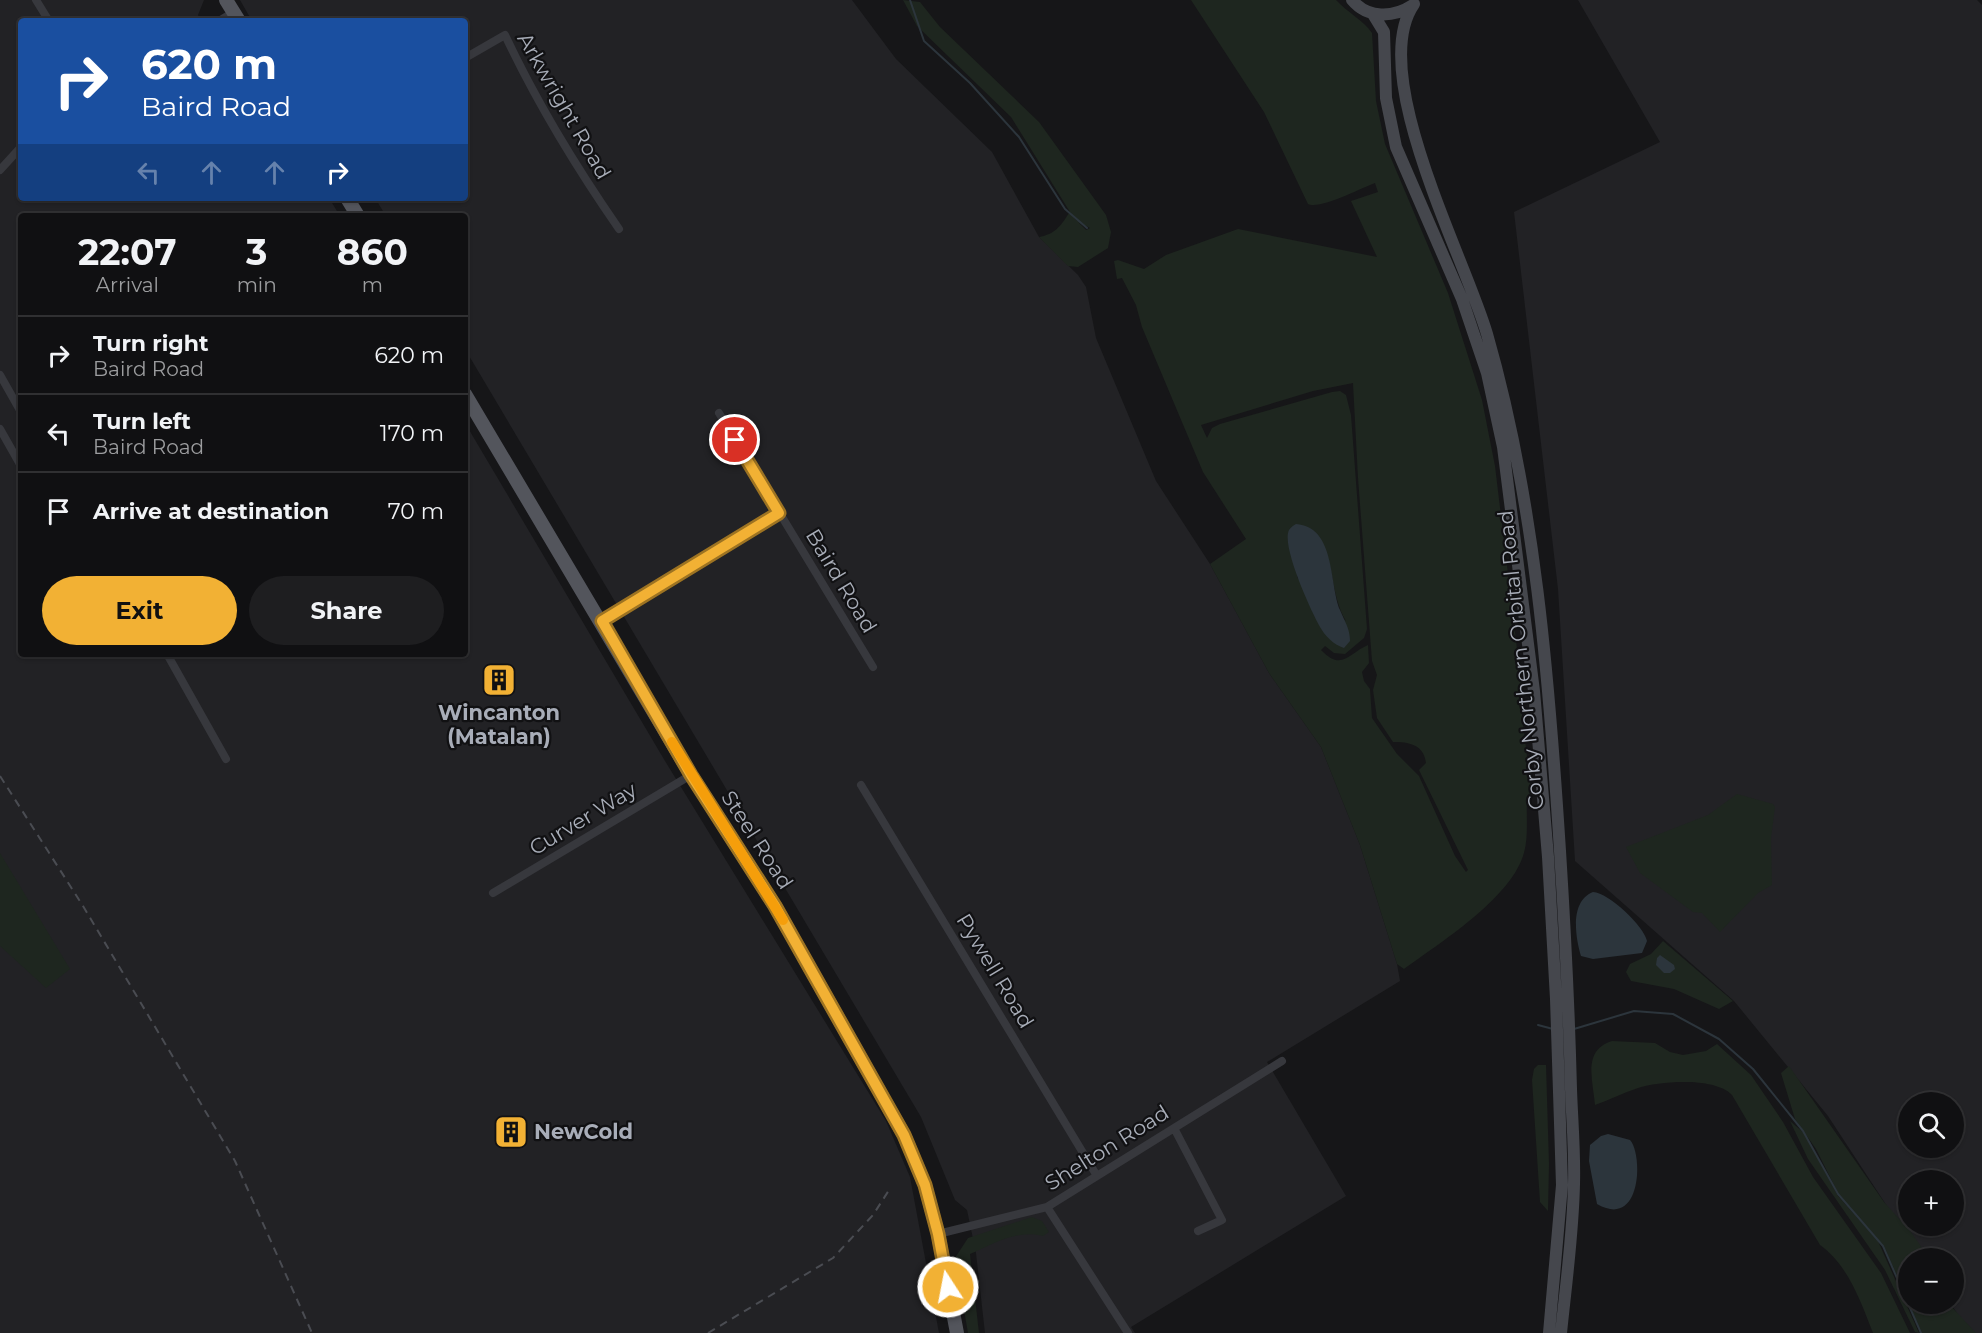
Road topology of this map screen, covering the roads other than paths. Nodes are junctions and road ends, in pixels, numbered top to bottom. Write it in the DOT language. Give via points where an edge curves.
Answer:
graph roads {
  1 [pos="36,0"];
  2 [pos="1352,0"];
  3 [pos="1416,2"];
  4 [pos="1373,14"];
  5 [pos="47,18"];
  6 [pos="468,56"];
  7 [pos="18,150"];
  8 [pos="0,170"];
  9 [pos="619,229"];
  10 [pos="0,375"];
  11 [pos="468,399"];
  12 [pos="18,407"];
  13 [pos="719,413"];
  14 [pos="0,429"];
  15 [pos="18,461"];
  16 [pos="779,513"];
  17 [pos="602,621"];
  18 [pos="169,657"];
  19 [pos="873,668"];
  20 [pos="226,759"];
  21 [pos="691,775"];
  22 [pos="861,784"];
  23 [pos="493,893"];
  24 [pos="1564,1056"];
  25 [pos="1282,1061"];
  26 [pos="1174,1128"];
  27 [pos="1098,1176"];
  28 [pos="1047,1207"];
  29 [pos="1198,1231"];
  30 [pos="938,1234"];
  31 [pos="957,1333"];
  32 [pos="1128,1333"];
  33 [pos="1549,1333"];
  34 [pos="1561,1333"];
  1 -- 5 [label="street"];
  2 -- 4 [label="street"];
  3 -- 4 [label="street" via="1394,14"];
  3 -- 24 [label="street, Corby Northern Orbital Road" via="1403,24 1400,50 1414,135 1486,331 1514,436 1552,731 1569,998"];
  4 -- 24 [label="street, Corby Northern Orbital Road" via="1384,32 1386,98 1396,147 1462,299 1487,373 1503,447 1534,691 1556,999"];
  6 -- 9 [label="street, Arkwright Road" via="505,35 528,84"];
  7 -- 8 [label="street"];
  10 -- 12 [label="street"];
  11 -- 17 [label="main road, Steel Road"];
  13 -- 16 [label="street, Baird Road"];
  14 -- 15 [label="street"];
  16 -- 17 [label="street"];
  16 -- 19 [label="street, Baird Road"];
  17 -- 21 [label="main road, Steel Road"];
  18 -- 20 [label="street"];
  21 -- 23 [label="street, Curver Way"];
  21 -- 30 [label="main road, Steel Road" via="775,906 904,1135 925,1185"];
  22 -- 27 [label="street, Pywell Road"];
  24 -- 33 [label="street, Corby Northern Orbital Road" via="1562,1185"];
  24 -- 34 [label="street, Corby Northern Orbital Road" via="1574,1183"];
  25 -- 26 [label="street, Shelton Road"];
  26 -- 27 [label="street, Shelton Road"];
  26 -- 29 [label="street" via="1222,1220"];
  27 -- 28 [label="street, Shelton Road"];
  28 -- 30 [label="street, Shelton Road"];
  28 -- 32 [label="street"];
  30 -- 31 [label="main road, Steel Road"];
}
